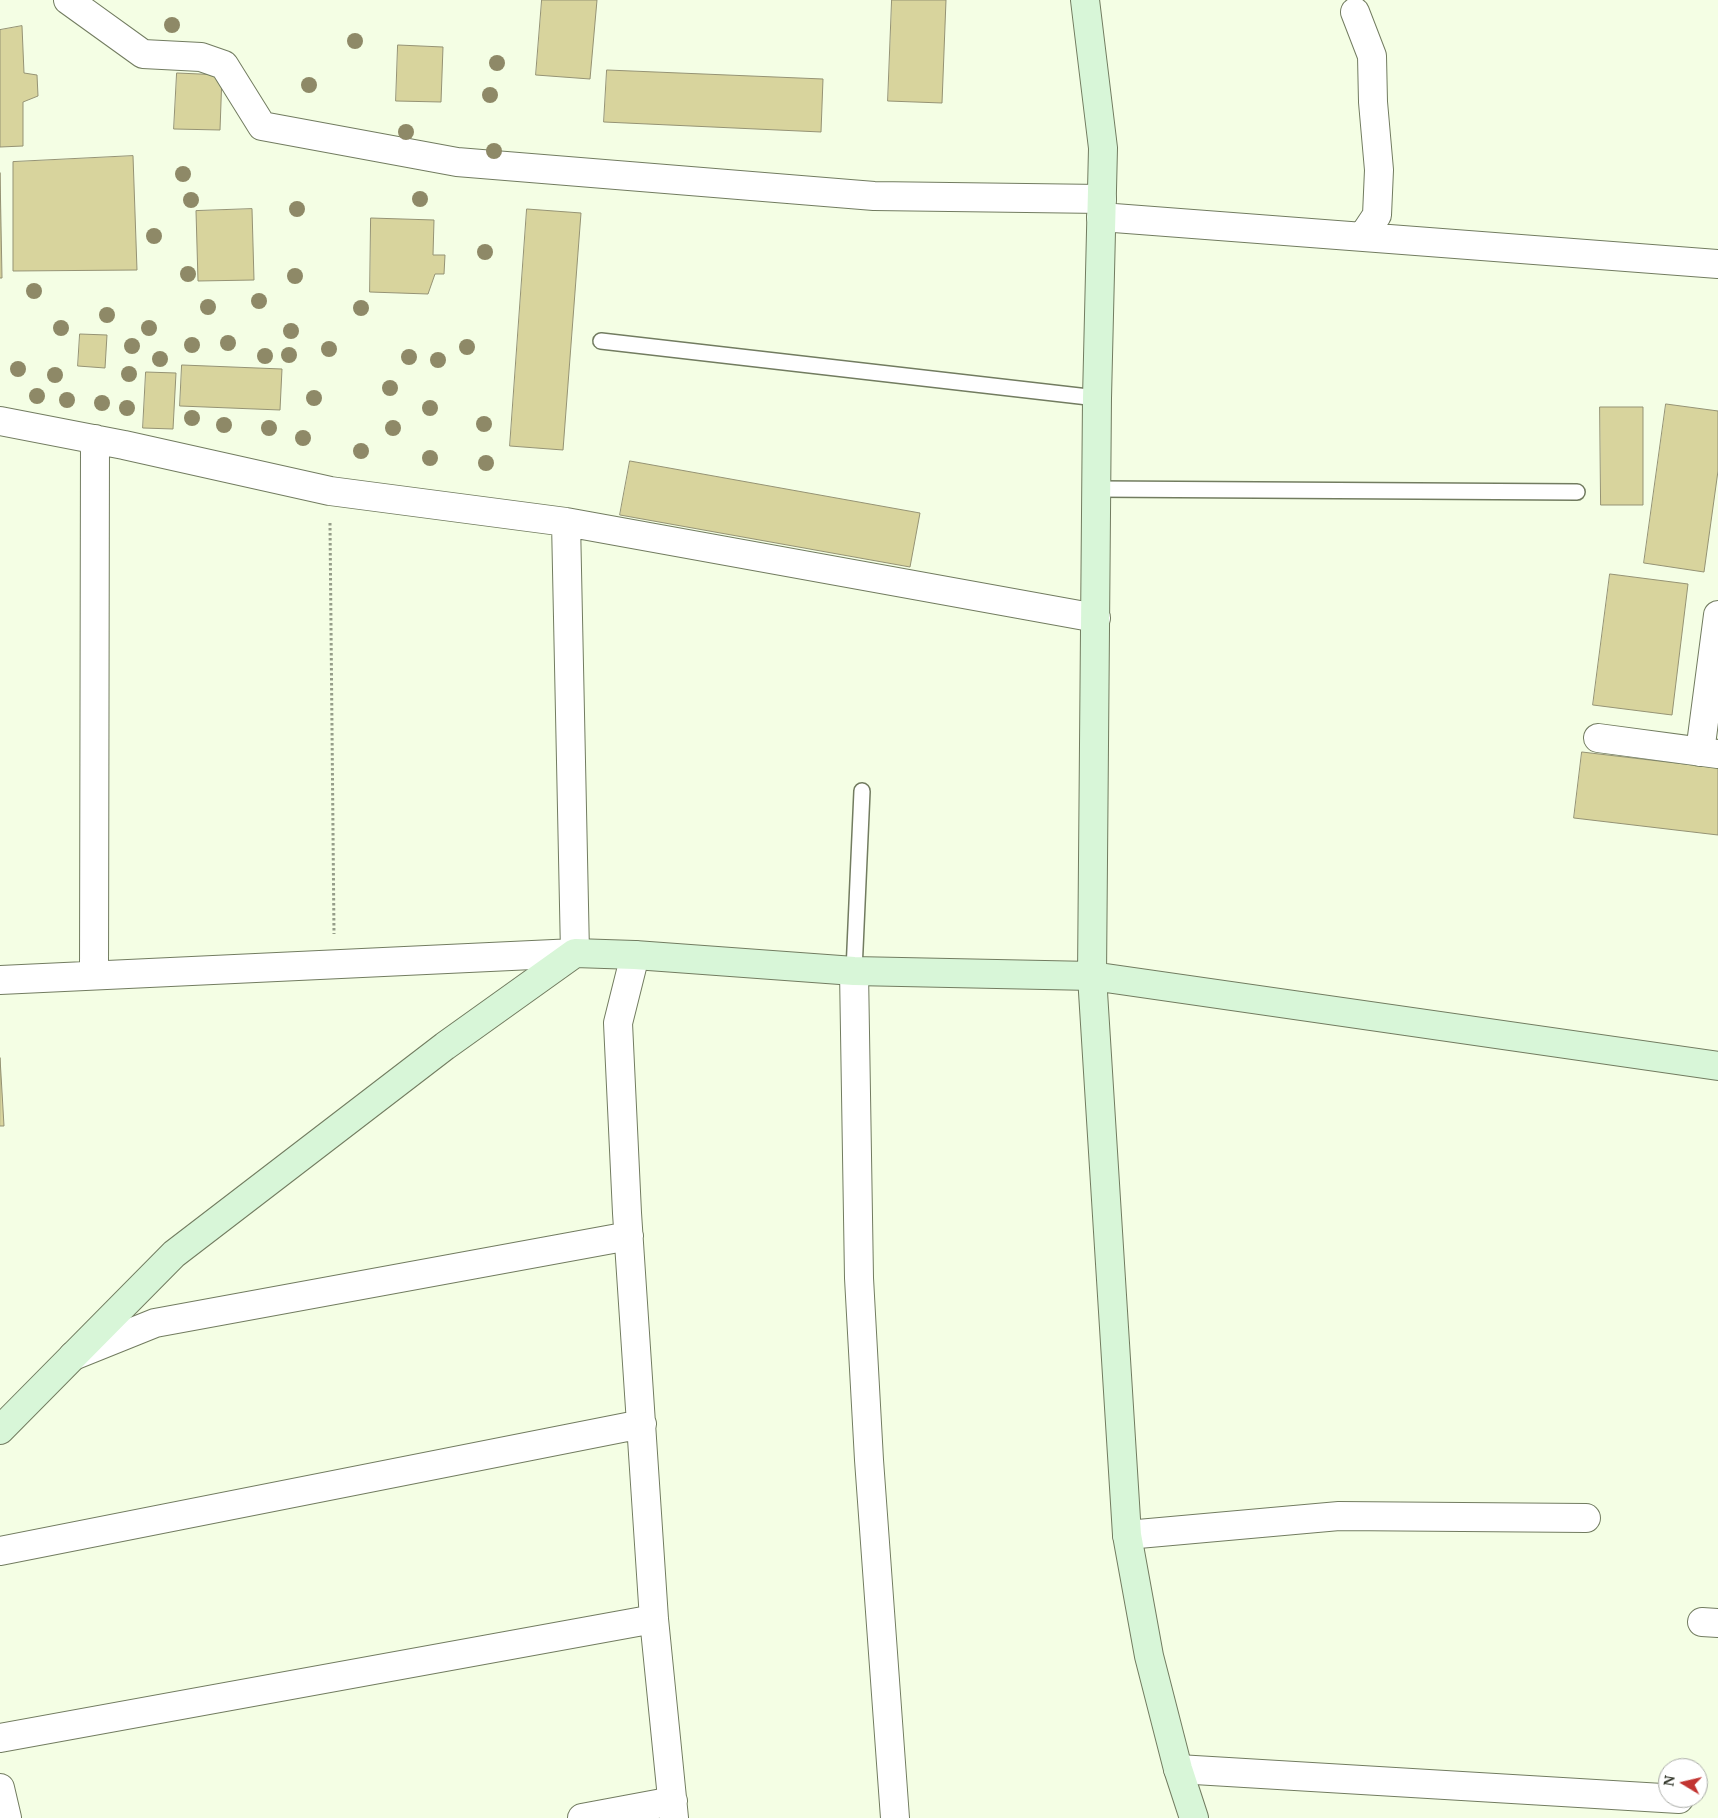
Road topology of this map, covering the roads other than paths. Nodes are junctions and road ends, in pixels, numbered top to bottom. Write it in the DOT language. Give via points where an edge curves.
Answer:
graph roads {
  1 [pos="68,0"];
  2 [pos="1085,0"];
  3 [pos="1355,12"];
  4 [pos="1101,208"];
  5 [pos="1363,236"];
  6 [pos="1718,264"];
  7 [pos="601,341"];
  8 [pos="1098,398"];
  9 [pos="0,421"];
  10 [pos="95,439"];
  11 [pos="1098,488"];
  12 [pos="1577,492"];
  13 [pos="566,522"];
  14 [pos="1718,615"];
  15 [pos="1096,618"];
  16 [pos="1598,738"];
  17 [pos="1709,753"];
  18 [pos="862,791"];
  19 [pos="575,953"];
  20 [pos="635,955"];
  21 [pos="854,971"];
  22 [pos="94,975"];
  23 [pos="1092,976"];
  24 [pos="0,980"];
  25 [pos="1718,1066"];
  26 [pos="629,1236"];
  27 [pos="73,1356"];
  28 [pos="642,1424"];
  29 [pos="0,1430"];
  30 [pos="1586,1518"];
  31 [pos="1127,1535"];
  32 [pos="0,1551"];
  33 [pos="654,1619"];
  34 [pos="0,1738"];
  35 [pos="1178,1769"];
  36 [pos="0,1788"];
  37 [pos="1658,1798"];
  38 [pos="674,1810"];
  39 [pos="7,1818"];
  40 [pos="582,1818"];
  41 [pos="895,1818"];
  42 [pos="1194,1818"];
  1 -- 4 [label="street" via="143,54 200,57 224,65 262,126 308,136 457,162 874,196"];
  2 -- 4 [label="street" via="1103,148"];
  3 -- 5 [label="street" via="1372,56 1378,170 1376,215"];
  4 -- 5 [label="street"];
  4 -- 8 [label="street"];
  5 -- 6 [label="street"];
  7 -- 8 [label="lane"];
  8 -- 11 [label="street"];
  9 -- 10 [label="street"];
  10 -- 13 [label="street" via="330,491"];
  10 -- 22 [label="street"];
  11 -- 12 [label="lane"];
  11 -- 15 [label="street"];
  13 -- 15 [label="street"];
  13 -- 19 [label="street"];
  14 -- 17 [label="street"];
  15 -- 23 [label="street"];
  16 -- 17 [label="street"];
  18 -- 21 [label="lane"];
  19 -- 20 [label="street"];
  19 -- 22 [label="street"];
  19 -- 27 [label="street" via="445,1046 174,1254"];
  20 -- 21 [label="street"];
  20 -- 26 [label="street" via="618,1023"];
  21 -- 23 [label="street"];
  21 -- 41 [label="street" via="859,1278"];
  22 -- 24 [label="street"];
  23 -- 25 [label="street"];
  23 -- 31 [label="street"];
  26 -- 27 [label="street" via="155,1323"];
  26 -- 28 [label="street"];
  27 -- 29 [label="street"];
  28 -- 32 [label="street"];
  28 -- 33 [label="street"];
  30 -- 31 [label="street" via="1339,1516"];
  31 -- 35 [label="street" via="1150,1656"];
  33 -- 34 [label="street"];
  33 -- 38 [label="street"];
  35 -- 37 [label="street"];
  35 -- 42 [label="street"];
  36 -- 39 [label="street"];
  38 -- 40 [label="street"];
}
